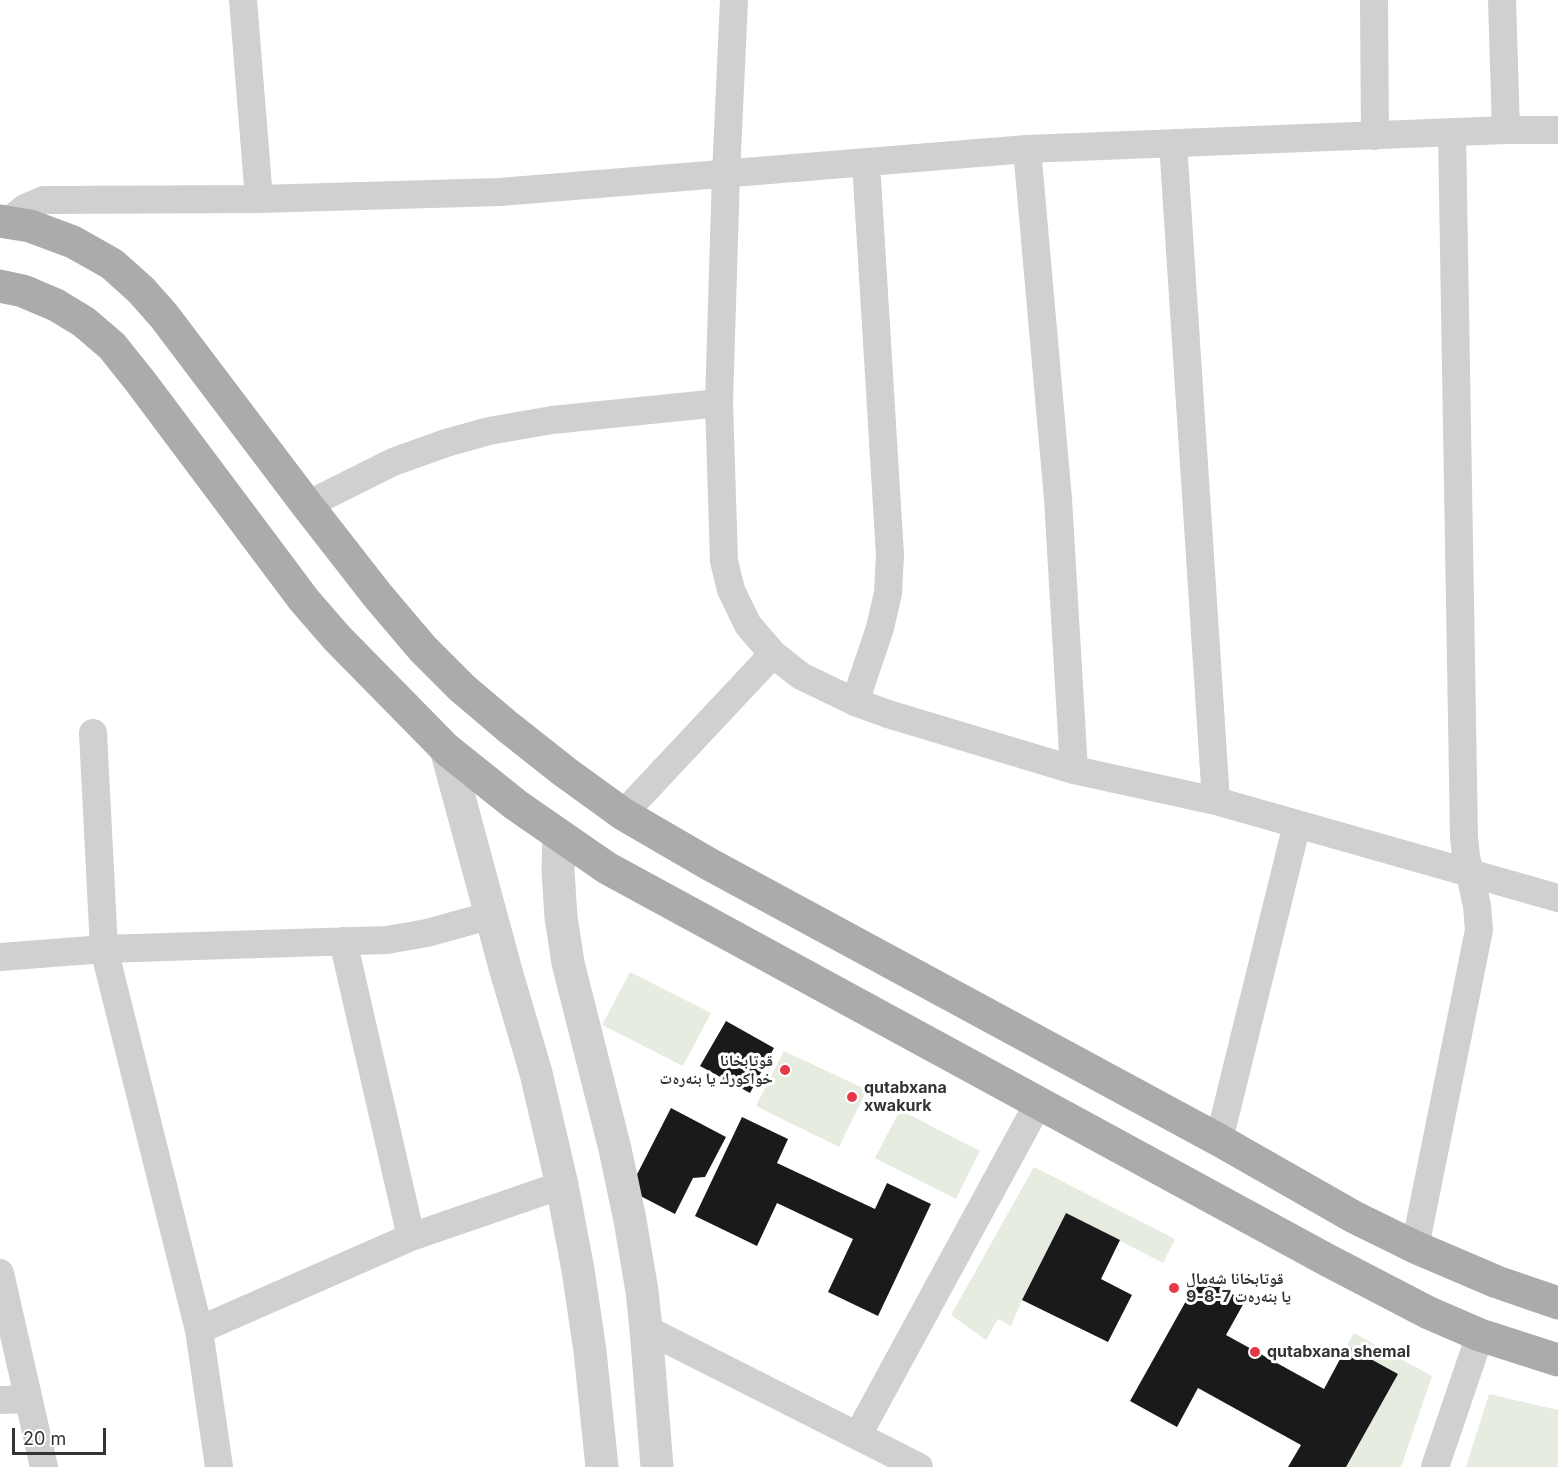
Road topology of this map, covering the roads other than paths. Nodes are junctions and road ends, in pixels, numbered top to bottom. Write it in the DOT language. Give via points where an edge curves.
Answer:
graph roads {
  1 [pos="243,0"];
  2 [pos="734,0"];
  3 [pos="1374,0"];
  4 [pos="1502,0"];
  5 [pos="1506,130"];
  6 [pos="1558,130"];
  7 [pos="1452,133"];
  8 [pos="1375,136"];
  9 [pos="1173,143"];
  10 [pos="1027,149"];
  11 [pos="866,162"];
  12 [pos="726,174"];
  13 [pos="260,199"];
  14 [pos="4,221"];
  15 [pos="0,286"];
  16 [pos="719,403"];
  17 [pos="307,505"];
  18 [pos="773,654"];
  19 [pos="855,702"];
  20 [pos="93,733"];
  21 [pos="446,749"];
  22 [pos="1074,770"];
  23 [pos="1216,801"];
  24 [pos="623,814"];
  25 [pos="1297,824"];
  26 [pos="559,835"];
  27 [pos="1470,874"];
  28 [pos="1558,898"];
  29 [pos="492,915"];
  30 [pos="343,941"];
  31 [pos="104,949"];
  32 [pos="0,957"];
  33 [pos="1039,1102"];
  34 [pos="1219,1140"];
  35 [pos="562,1185"];
  36 [pos="411,1237"];
  37 [pos="1415,1247"];
  38 [pos="0,1273"];
  39 [pos="1558,1303"];
  40 [pos="646,1329"];
  41 [pos="199,1330"];
  42 [pos="1480,1335"];
  43 [pos="1558,1360"];
  44 [pos="14,1399"];
  45 [pos="858,1435"];
  46 [pos="916,1466"];
  47 [pos="44,1467"];
  48 [pos="219,1467"];
  49 [pos="602,1467"];
  50 [pos="657,1467"];
  51 [pos="1436,1467"];
  1 -- 13 [label="street"];
  2 -- 12 [label="street"];
  3 -- 8 [label="street"];
  4 -- 5 [label="street"];
  5 -- 6 [label="street"];
  5 -- 7 [label="street"];
  7 -- 8 [label="street"];
  7 -- 27 [label="street" via="1464,826"];
  8 -- 9 [label="street"];
  9 -- 10 [label="street"];
  9 -- 23 [label="street"];
  10 -- 11 [label="street"];
  10 -- 22 [label="street" via="1058,499"];
  11 -- 12 [label="street"];
  11 -- 19 [label="street" via="890,555 888,593 880,628"];
  12 -- 13 [label="street" via="500,192"];
  12 -- 16 [label="street"];
  13 -- 14 [label="street" via="44,200"];
  14 -- 17 [label="main road" via="73,242 112,264 141,290"];
  15 -- 21 [label="main road" via="56,305 84,322 111,346 304,600"];
  16 -- 17 [label="street" via="552,420 489,431 393,462"];
  16 -- 18 [label="street" via="724,561 731,590 748,625"];
  17 -- 24 [label="main road" via="378,596 462,688"];
  18 -- 19 [label="street" via="801,676"];
  18 -- 24 [label="street"];
  19 -- 22 [label="street"];
  20 -- 31 [label="street"];
  21 -- 26 [label="main road"];
  21 -- 29 [label="street"];
  22 -- 23 [label="street"];
  23 -- 25 [label="street"];
  24 -- 34 [label="main road"];
  25 -- 27 [label="street"];
  25 -- 34 [label="street"];
  26 -- 33 [label="main road" via="607,868"];
  26 -- 40 [label="street" via="561,917 568,963 628,1210"];
  27 -- 28 [label="street"];
  27 -- 37 [label="street" via="1479,930"];
  29 -- 30 [label="street" via="387,940"];
  29 -- 35 [label="street"];
  30 -- 31 [label="street"];
  30 -- 36 [label="street"];
  31 -- 32 [label="street"];
  31 -- 41 [label="street"];
  33 -- 42 [label="main road" via="1382,1289"];
  33 -- 45 [label="street"];
  34 -- 37 [label="main road"];
  35 -- 36 [label="street"];
  35 -- 49 [label="street" via="590,1351"];
  36 -- 41 [label="street"];
  37 -- 39 [label="main road"];
  38 -- 44 [label="street"];
  40 -- 45 [label="street"];
  40 -- 50 [label="street"];
  41 -- 48 [label="street"];
  42 -- 43 [label="main road"];
  42 -- 51 [label="street"];
  44 -- 47 [label="street"];
  45 -- 46 [label="street"];
}
